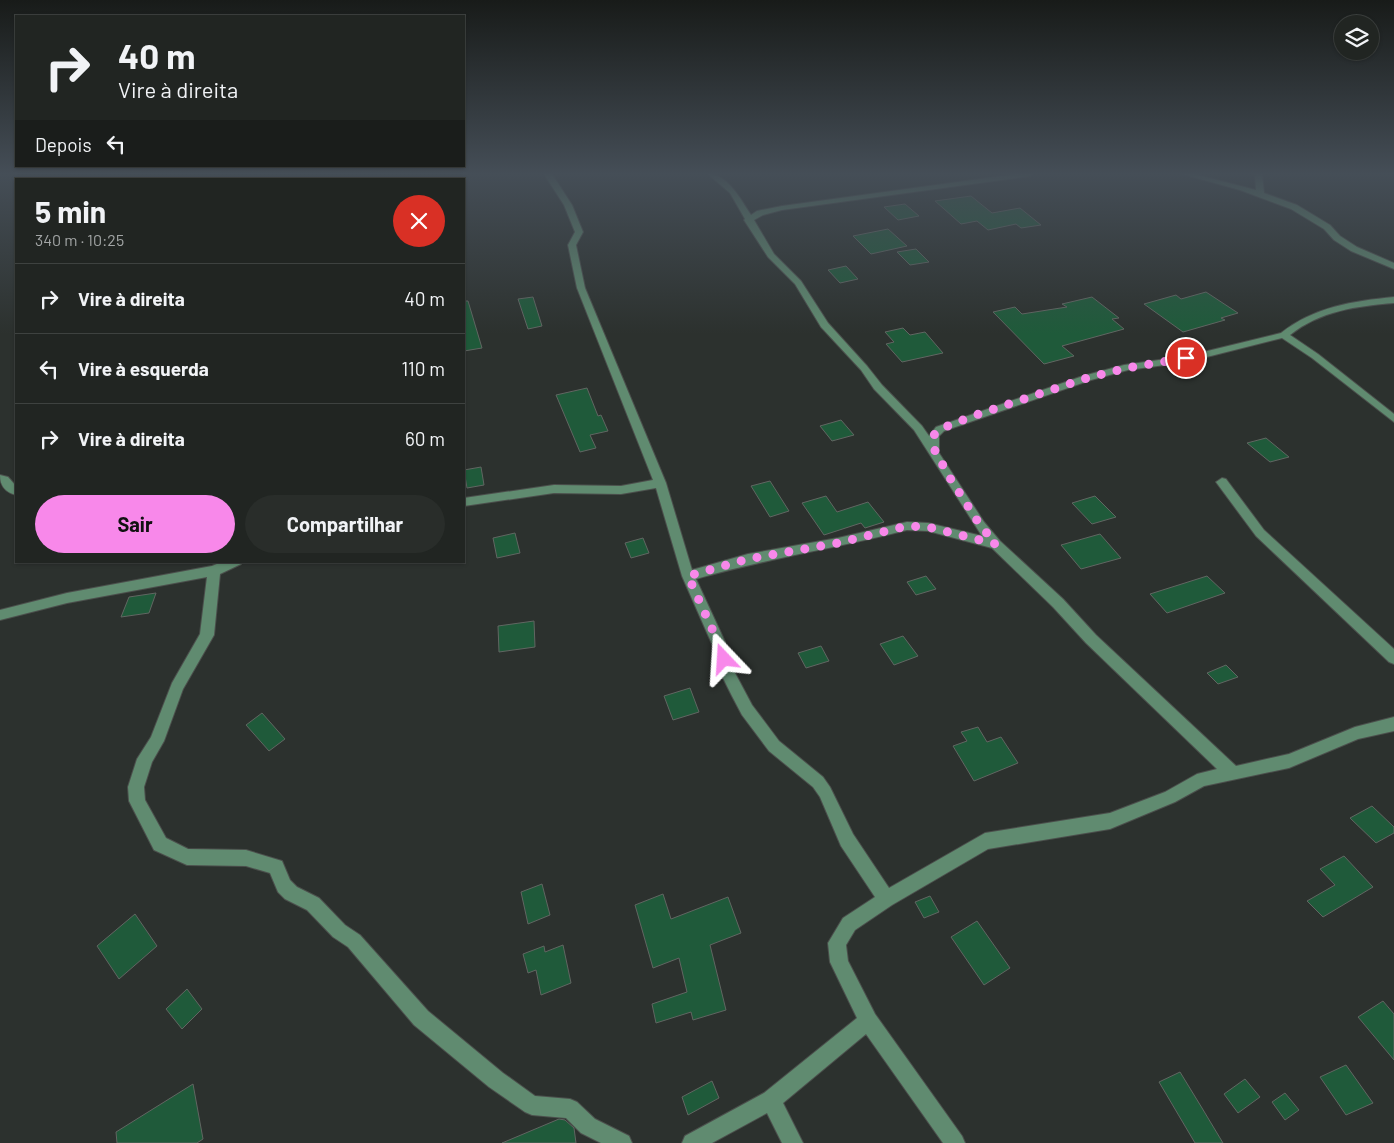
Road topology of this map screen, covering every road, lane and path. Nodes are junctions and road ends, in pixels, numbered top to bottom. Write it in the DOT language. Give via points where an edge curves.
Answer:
graph roads {
  1 [pos="577,227"];
  2 [pos="753,227"];
  3 [pos="1327,227"];
  4 [pos="1394,266"];
  5 [pos="1394,300"];
  6 [pos="1284,335"];
  7 [pos="1394,419"];
  8 [pos="935,451"];
  9 [pos="0,479"];
  10 [pos="1222,482"];
  11 [pos="660,483"];
  12 [pos="15,490"];
  13 [pos="465,502"];
  14 [pos="996,544"];
  15 [pos="232,563"];
  16 [pos="214,571"];
  17 [pos="688,576"];
  18 [pos="0,616"];
  19 [pos="1394,658"];
  20 [pos="1394,724"];
  21 [pos="1233,774"];
  22 [pos="886,899"];
  23 [pos="868,1021"];
  24 [pos="771,1100"];
  25 [pos="622,1143"];
  26 [pos="692,1143"];
  27 [pos="793,1143"];
  28 [pos="955,1143"];
  1 -- 11 [label="street" via="579,232 572,245 581,288"];
  2 -- 8 [label="street" via="771,255 798,283 824,325"];
  3 -- 4 [label="street" via="1354,248"];
  5 -- 6 [label="street" via="1322,313"];
  6 -- 7 [label="street"];
  6 -- 8 [label="street" via="1087,378 940,429 934,435"];
  8 -- 14 [label="street" via="980,525"];
  9 -- 12 [label="street"];
  10 -- 19 [label="street" via="1260,533"];
  11 -- 13 [label="street" via="621,490 554,489"];
  11 -- 17 [label="street"];
  14 -- 17 [label="street" via="928,527 907,526 838,543 748,559"];
  14 -- 21 [label="street"];
  15 -- 16 [label="street"];
  16 -- 18 [label="street" via="67,598"];
  16 -- 25 [label="street" via="207,635 177,687 158,740 145,759 136,788 137,801 160,844 187,857 246,858 276,868 291,893 313,904 339,931 354,941 421,1018 496,1080 532,1105 570,1109 588,1126"];
  17 -- 22 [label="street" via="746,710 774,746 818,782 847,840"];
  20 -- 21 [label="street" via="1349,734 1295,760"];
  21 -- 22 [label="street" via="1202,779 1170,797 1110,821 986,842"];
  22 -- 23 [label="street" via="849,924 837,943 838,962"];
  23 -- 24 [label="street"];
  23 -- 28 [label="street"];
  24 -- 26 [label="street"];
  24 -- 27 [label="street"];
}
